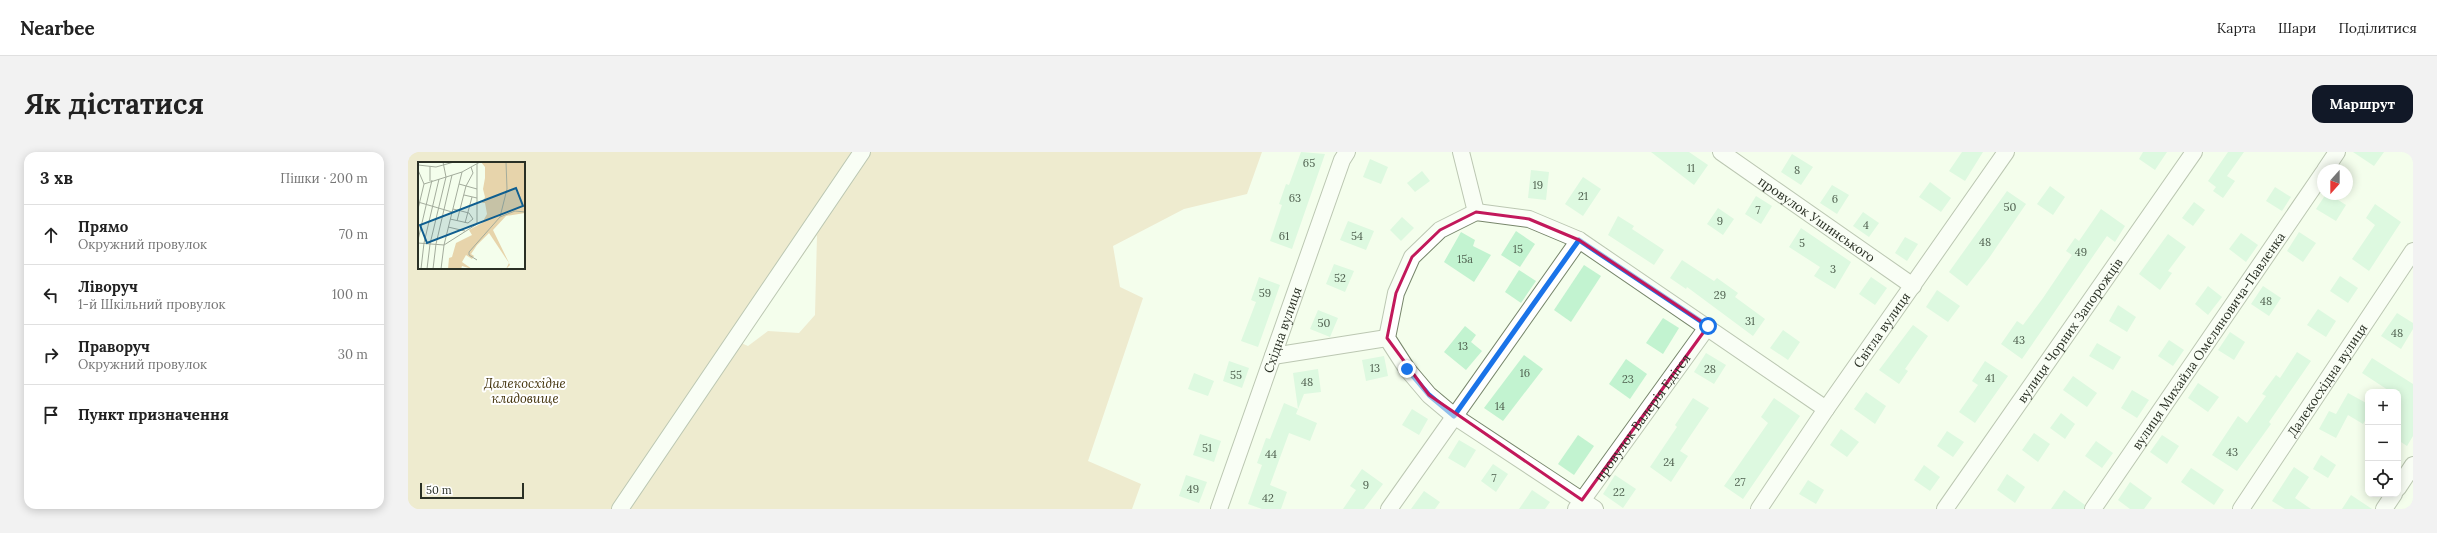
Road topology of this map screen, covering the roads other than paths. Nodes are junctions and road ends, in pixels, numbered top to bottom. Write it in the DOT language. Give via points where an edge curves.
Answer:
graph roads {
  1 [pos="862,152"];
  2 [pos="1347,152"];
  3 [pos="1461,152"];
  4 [pos="1722,152"];
  5 [pos="2006,152"];
  6 [pos="2194,152"];
  7 [pos="2337,152"];
  8 [pos="2329,164"];
  9 [pos="2317,182"];
  10 [pos="1476,212"];
  11 [pos="1579,240"];
  12 [pos="2413,251"];
  13 [pos="1913,286"];
  14 [pos="1708,326"];
  15 [pos="1388,338"];
  16 [pos="1273,356"];
  17 [pos="1826,409"];
  18 [pos="1454,416"];
  19 [pos="2413,465"];
  20 [pos="2401,483"];
  21 [pos="2392,497"];
  22 [pos="1584,506"];
  23 [pos="620,509"];
  24 [pos="1220,509"];
  25 [pos="1389,509"];
  26 [pos="1759,509"];
  27 [pos="1945,509"];
  28 [pos="2093,509"];
  29 [pos="2241,509"];
  30 [pos="2384,509"];
  1 -- 23 [label="street"];
  2 -- 16 [label="street, Східна вулиця"];
  3 -- 10 [label="street"];
  4 -- 13 [label="street, провулок Ушинського"];
  5 -- 13 [label="street, Світла вулиця"];
  6 -- 27 [label="street, вулиця Чорних Запорожців"];
  7 -- 8 [label="street"];
  9 -- 28 [label="street, вулиця Михайла Омеляновича-Павленка"];
  10 -- 11 [label="street" via="1529,219"];
  10 -- 15 [label="street" via="1440,230 1412,257 1396,293"];
  11 -- 14 [label="street"];
  11 -- 18 [label="street"];
  12 -- 29 [label="street, Далекосхідна вулиця"];
  13 -- 17 [label="street, Світла вулиця"];
  14 -- 17 [label="street"];
  14 -- 22 [label="street, провулок Валерія Едігея"];
  15 -- 16 [label="street"];
  15 -- 18 [label="street" via="1407,369 1429,395"];
  16 -- 24 [label="street, Східна вулиця"];
  17 -- 26 [label="street, Світла вулиця"];
  18 -- 22 [label="street"];
  18 -- 25 [label="street"];
  19 -- 20 [label="street"];
  21 -- 30 [label="street"];
}
